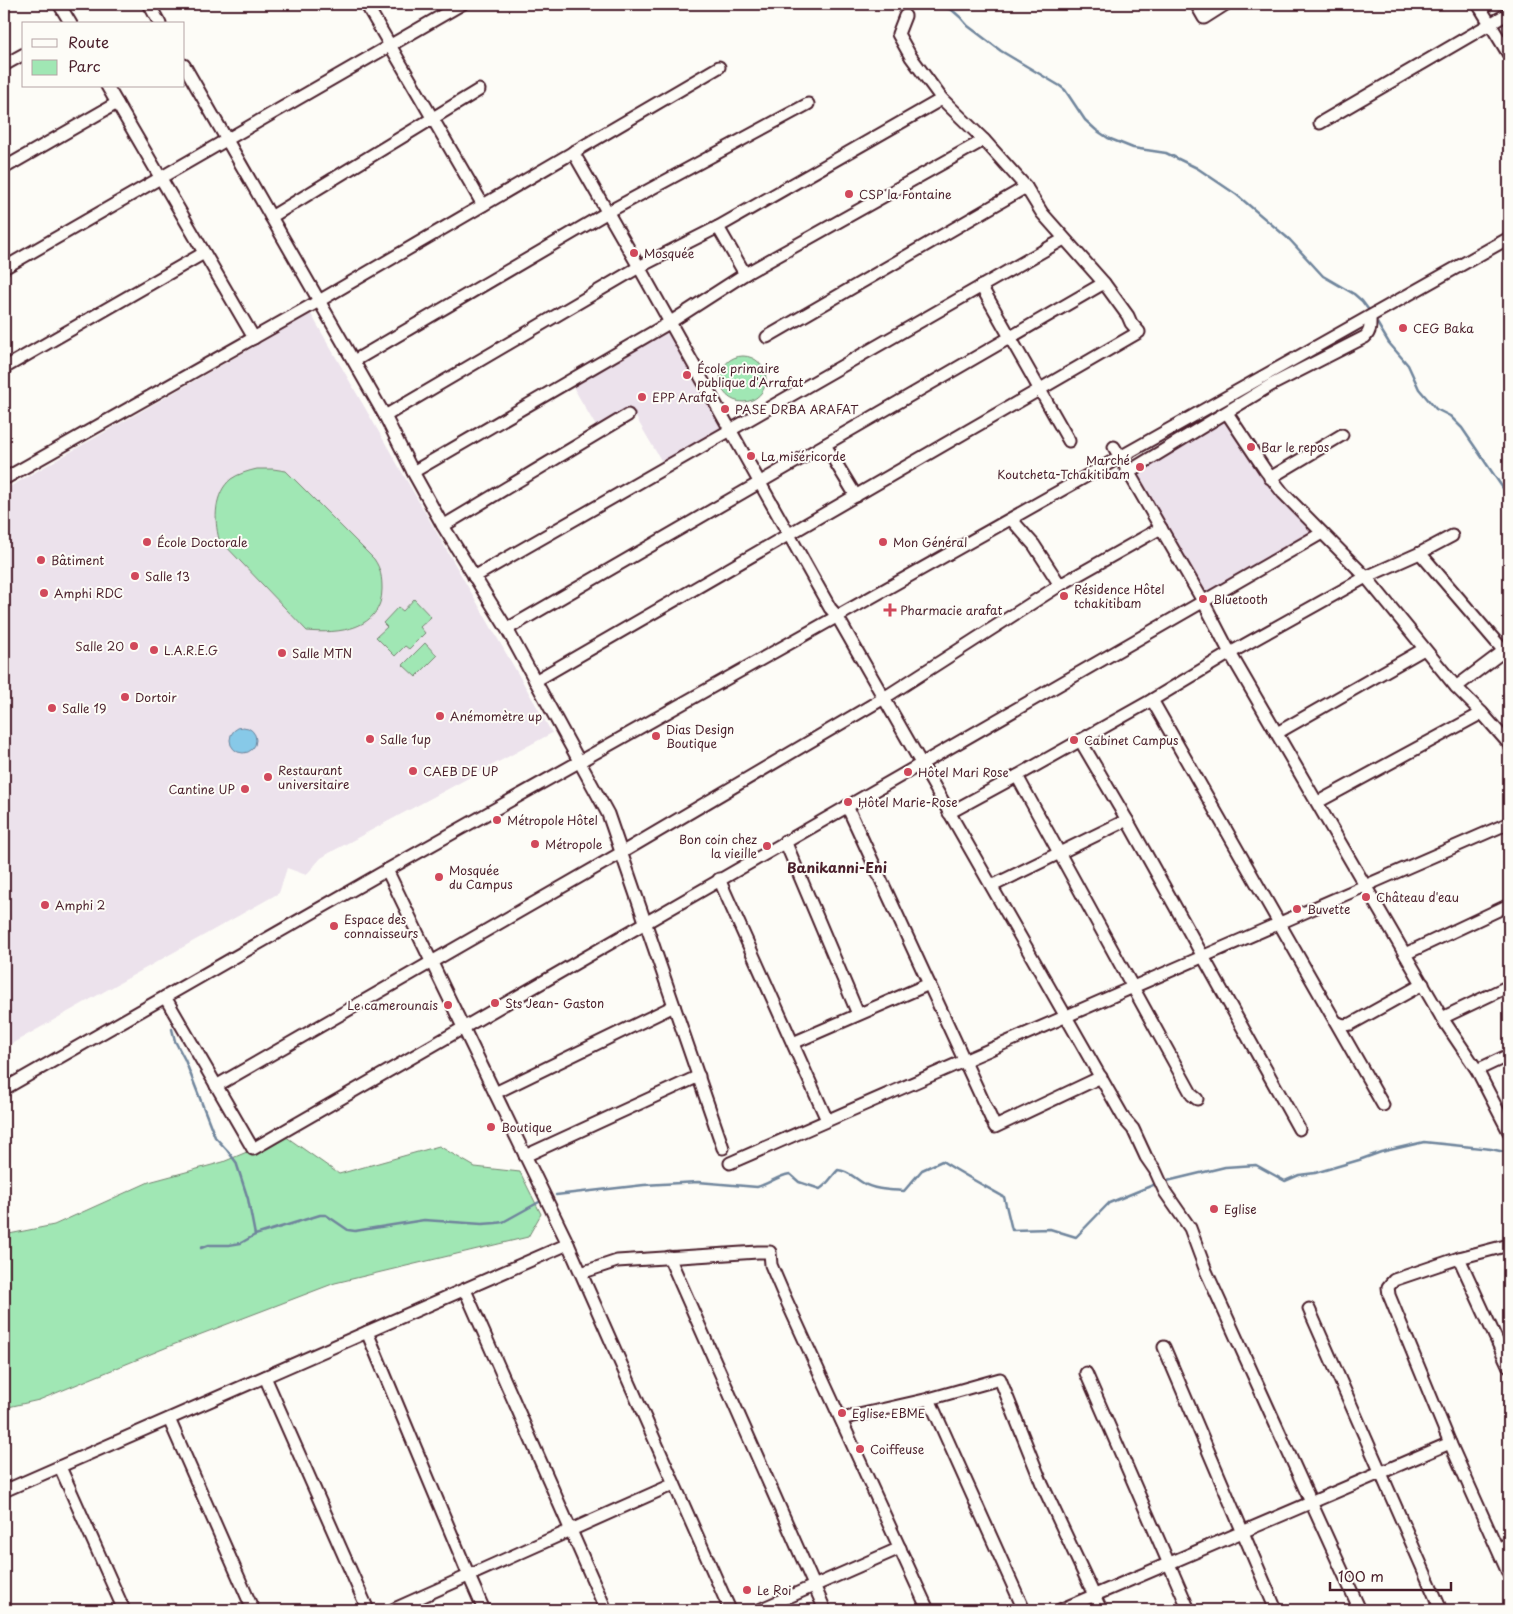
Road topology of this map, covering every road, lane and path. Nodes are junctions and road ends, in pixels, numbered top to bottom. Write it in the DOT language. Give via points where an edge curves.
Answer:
graph roads {
  1 [pos="59,4"];
  2 [pos="149,4"];
  3 [pos="366,4"];
  4 [pos="462,4"];
  5 [pos="1196,4"];
  6 [pos="1226,4"];
  7 [pos="1478,4"];
  8 [pos="1509,13"];
  9 [pos="905,16"];
  10 [pos="70,22"];
  11 [pos="159,22"];
  12 [pos="1490,25"];
  13 [pos="390,45"];
  14 [pos="22,55"];
  15 [pos="1509,55"];
  16 [pos="4,65"];
  17 [pos="185,67"];
  18 [pos="719,67"];
  19 [pos="108,88"];
  20 [pos="480,90"];
  21 [pos="942,100"];
  22 [pos="117,103"];
  23 [pos="808,104"];
  24 [pos="432,119"];
  25 [pos="1320,123"];
  26 [pos="226,140"];
  27 [pos="984,140"];
  28 [pos="573,152"];
  29 [pos="4,168"];
  30 [pos="160,178"];
  31 [pos="1026,188"];
  32 [pos="483,205"];
  33 [pos="608,212"];
  34 [pos="271,217"];
  35 [pos="718,227"];
  36 [pos="1509,238"];
  37 [pos="1064,239"];
  38 [pos="204,253"];
  39 [pos="639,267"];
  40 [pos="4,268"];
  41 [pos="745,274"];
  42 [pos="1104,283"];
  43 [pos="981,286"];
  44 [pos="319,301"];
  45 [pos="1370,318"];
  46 [pos="669,323"];
  47 [pos="767,337"];
  48 [pos="254,338"];
  49 [pos="1010,338"];
  50 [pos="354,360"];
  51 [pos="4,368"];
  52 [pos="1040,390"];
  53 [pos="1227,413"];
  54 [pos="628,415"];
  55 [pos="385,416"];
  56 [pos="730,430"];
  57 [pos="1342,435"];
  58 [pos="1069,441"];
  59 [pos="825,445"];
  60 [pos="1114,447"];
  61 [pos="1120,458"];
  62 [pos="413,472"];
  63 [pos="1128,472"];
  64 [pos="1270,478"];
  65 [pos="4,480"];
  66 [pos="760,483"];
  67 [pos="856,496"];
  68 [pos="1011,519"];
  69 [pos="443,526"];
  70 [pos="1161,528"];
  71 [pos="1322,533"];
  72 [pos="789,535"];
  73 [pos="1452,536"];
  74 [pos="1420,553"];
  75 [pos="474,577"];
  76 [pos="1366,577"];
  77 [pos="1060,586"];
  78 [pos="1203,601"];
  79 [pos="837,616"];
  80 [pos="507,630"];
  81 [pos="1424,649"];
  82 [pos="1507,649"];
  83 [pos="1230,653"];
  84 [pos="535,681"];
  85 [pos="1456,687"];
  86 [pos="884,698"];
  87 [pos="1152,700"];
  88 [pos="1482,713"];
  89 [pos="1278,733"];
  90 [pos="1080,740"];
  91 [pos="1509,744"];
  92 [pos="580,761"];
  93 [pos="921,763"];
  94 [pos="1017,776"];
  95 [pos="1318,802"];
  96 [pos="847,806"];
  97 [pos="949,812"];
  98 [pos="1127,820"];
  99 [pos="1509,823"];
  100 [pos="785,841"];
  101 [pos="621,853"];
  102 [pos="1059,854"];
  103 [pos="386,870"];
  104 [pos="719,879"];
  105 [pos="1366,885"];
  106 [pos="992,886"];
  107 [pos="1509,905"];
  108 [pos="645,922"];
  109 [pos="1279,923"];
  110 [pos="1405,954"];
  111 [pos="1203,956"];
  112 [pos="431,962"];
  113 [pos="929,984"];
  114 [pos="1423,984"];
  115 [pos="1509,986"];
  116 [pos="1132,987"];
  117 [pos="165,997"];
  118 [pos="674,1006"];
  119 [pos="858,1014"];
  120 [pos="1066,1016"];
  121 [pos="1442,1018"];
  122 [pos="1336,1022"];
  123 [pos="463,1027"];
  124 [pos="793,1043"];
  125 [pos="1509,1055"];
  126 [pos="964,1061"];
  127 [pos="1477,1070"];
  128 [pos="698,1076"];
  129 [pos="1100,1077"];
  130 [pos="216,1086"];
  131 [pos="4,1090"];
  132 [pos="495,1093"];
  133 [pos="1196,1099"];
  134 [pos="1383,1105"];
  135 [pos="827,1120"];
  136 [pos="1299,1129"];
  137 [pos="1509,1132"];
  138 [pos="723,1148"];
  139 [pos="525,1156"];
  140 [pos="730,1163"];
  141 [pos="568,1244"];
  142 [pos="1509,1245"];
  143 [pos="669,1257"];
  144 [pos="1459,1258"];
  145 [pos="581,1273"];
  146 [pos="465,1290"];
  147 [pos="1309,1309"];
  148 [pos="368,1332"];
  149 [pos="1164,1347"];
  150 [pos="1509,1367"];
  151 [pos="1086,1373"];
  152 [pos="265,1377"];
  153 [pos="929,1399"];
  154 [pos="168,1419"];
  155 [pos="841,1419"];
  156 [pos="1450,1442"];
  157 [pos="60,1467"];
  158 [pos="1380,1472"];
  159 [pos="674,1484"];
  160 [pos="4,1492"];
  161 [pos="1312,1502"];
  162 [pos="570,1531"];
  163 [pos="1242,1532"];
  164 [pos="1509,1543"];
  165 [pos="900,1548"];
  166 [pos="1498,1548"];
  167 [pos="1168,1564"];
  168 [pos="1509,1575"];
  169 [pos="469,1576"];
  170 [pos="815,1586"];
  171 [pos="1094,1595"];
  172 [pos="124,1610"];
  173 [pos="253,1610"];
  174 [pos="368,1610"];
  175 [pos="392,1610"];
  176 [pos="484,1610"];
  177 [pos="606,1610"];
  178 [pos="730,1610"];
  179 [pos="759,1610"];
  180 [pos="825,1610"];
  181 [pos="928,1610"];
  182 [pos="1024,1610"];
  183 [pos="1060,1610"];
  184 [pos="1101,1610"];
  185 [pos="1189,1610"];
  186 [pos="1276,1610"];
  187 [pos="1360,1610"];
  188 [pos="1441,1610"];
  1 -- 10 [label="street"];
  2 -- 11 [label="street"];
  3 -- 13 [label="street"];
  4 -- 13 [label="street"];
  5 -- 6 [label="street" via="1204,18"];
  7 -- 12 [label="street"];
  8 -- 12 [label="street"];
  9 -- 21 [label="street" via="898,34 910,57"];
  12 -- 15 [label="street"];
  12 -- 25 [label="street"];
  13 -- 24 [label="street"];
  13 -- 26 [label="street"];
  14 -- 16 [label="street"];
  17 -- 26 [label="street"];
  18 -- 28 [label="street"];
  19 -- 22 [label="street"];
  20 -- 24 [label="street"];
  21 -- 27 [label="street"];
  21 -- 35 [label="street"];
  22 -- 29 [label="street"];
  22 -- 30 [label="street"];
  23 -- 33 [label="street"];
  24 -- 32 [label="street"];
  24 -- 34 [label="street"];
  26 -- 30 [label="street"];
  26 -- 34 [label="street"];
  27 -- 31 [label="street"];
  27 -- 41 [label="street"];
  28 -- 32 [label="street"];
  28 -- 33 [label="street"];
  30 -- 38 [label="street"];
  30 -- 40 [label="street"];
  31 -- 37 [label="street"];
  31 -- 47 [label="street"];
  32 -- 44 [label="street"];
  33 -- 39 [label="street"];
  33 -- 50 [label="street"];
  34 -- 44 [label="street"];
  35 -- 39 [label="street"];
  35 -- 41 [label="street"];
  36 -- 45 [label="street"];
  37 -- 42 [label="street"];
  37 -- 43 [label="street"];
  38 -- 48 [label="street"];
  38 -- 51 [label="street"];
  39 -- 46 [label="street"];
  39 -- 55 [label="street"];
  41 -- 46 [label="street"];
  42 -- 49 [label="street"];
  42 -- 52 [label="street" via="1139,332"];
  43 -- 49 [label="street"];
  43 -- 56 [label="street"];
  44 -- 48 [label="street"];
  44 -- 50 [label="street"];
  45 -- 53 [label="street" via="1369,333 1365,337 1284,377"];
  45 -- 61 [label="street"];
  46 -- 56 [label="street"];
  46 -- 62 [label="street"];
  48 -- 65 [label="street"];
  49 -- 52 [label="street"];
  49 -- 59 [label="street"];
  50 -- 55 [label="street"];
  52 -- 58 [label="street"];
  52 -- 67 [label="street"];
  53 -- 63 [label="street"];
  53 -- 64 [label="street"];
  54 -- 69 [label="street"];
  55 -- 62 [label="street"];
  56 -- 66 [label="street"];
  56 -- 75 [label="street"];
  57 -- 64 [label="street"];
  59 -- 66 [label="street"];
  59 -- 67 [label="street"];
  60 -- 61 [label="street"];
  61 -- 63 [label="street"];
  61 -- 68 [label="street"];
  62 -- 69 [label="street"];
  63 -- 70 [label="street"];
  64 -- 71 [label="street"];
  66 -- 72 [label="street"];
  66 -- 80 [label="street"];
  67 -- 72 [label="street"];
  68 -- 77 [label="street" via="1034,545"];
  68 -- 79 [label="street"];
  69 -- 75 [label="street"];
  70 -- 77 [label="street"];
  70 -- 78 [label="street"];
  71 -- 76 [label="street"];
  71 -- 78 [label="street"];
  72 -- 79 [label="street"];
  72 -- 84 [label="street"];
  73 -- 74 [label="street"];
  74 -- 76 [label="street"];
  74 -- 82 [label="street"];
  75 -- 80 [label="street"];
  76 -- 81 [label="street"];
  76 -- 83 [label="street"];
  77 -- 86 [label="street"];
  78 -- 83 [label="street"];
  78 -- 93 [label="street"];
  79 -- 86 [label="street"];
  79 -- 92 [label="street"];
  80 -- 84 [label="street"];
  81 -- 85 [label="street"];
  81 -- 89 [label="street"];
  82 -- 85 [label="street"];
  83 -- 87 [label="street"];
  83 -- 89 [label="street"];
  84 -- 92 [label="street"];
  85 -- 88 [label="street"];
  86 -- 93 [label="street"];
  86 -- 101 [label="street"];
  87 -- 90 [label="street"];
  87 -- 109 [label="street"];
  88 -- 91 [label="street"];
  88 -- 95 [label="street"];
  89 -- 95 [label="street"];
  90 -- 94 [label="street"];
  90 -- 98 [label="street"];
  92 -- 101 [label="street" via="608,814"];
  92 -- 103 [label="street"];
  93 -- 96 [label="street"];
  93 -- 97 [label="street"];
  94 -- 97 [label="street"];
  94 -- 102 [label="street"];
  95 -- 105 [label="street"];
  96 -- 100 [label="street"];
  96 -- 113 [label="street"];
  97 -- 106 [label="street"];
  98 -- 102 [label="street"];
  98 -- 111 [label="street"];
  99 -- 105 [label="street"];
  100 -- 104 [label="street"];
  100 -- 119 [label="street"];
  101 -- 108 [label="street"];
  101 -- 112 [label="street"];
  102 -- 106 [label="street"];
  102 -- 116 [label="street"];
  103 -- 112 [label="street"];
  103 -- 117 [label="street"];
  104 -- 108 [label="street"];
  104 -- 124 [label="street"];
  105 -- 109 [label="street"];
  105 -- 110 [label="street"];
  106 -- 120 [label="street"];
  107 -- 110 [label="street"];
  108 -- 118 [label="street"];
  108 -- 123 [label="street"];
  109 -- 111 [label="street"];
  109 -- 122 [label="street"];
  110 -- 114 [label="street"];
  111 -- 116 [label="street"];
  111 -- 136 [label="street"];
  112 -- 123 [label="street"];
  112 -- 130 [label="street"];
  113 -- 119 [label="street"];
  113 -- 126 [label="street"];
  114 -- 121 [label="street"];
  114 -- 122 [label="street" via="1351,1024"];
  115 -- 121 [label="street"];
  116 -- 120 [label="street"];
  116 -- 133 [label="street"];
  117 -- 130 [label="street"];
  117 -- 131 [label="street"];
  118 -- 128 [label="street"];
  118 -- 132 [label="street"];
  119 -- 124 [label="street"];
  120 -- 126 [label="street"];
  120 -- 129 [label="street"];
  121 -- 127 [label="street"];
  122 -- 134 [label="street"];
  123 -- 130 [label="street" via="253,1149"];
  123 -- 132 [label="street"];
  124 -- 135 [label="street"];
  125 -- 127 [label="street"];
  126 -- 129 [label="street" via="995,1127"];
  126 -- 135 [label="street"];
  127 -- 137 [label="street"];
  128 -- 138 [label="street"];
  128 -- 139 [label="street"];
  129 -- 161 [label="street" via="1158,1174 1165,1192 1190,1228 1206,1271"];
  132 -- 139 [label="street"];
  135 -- 140 [label="street"];
  139 -- 141 [label="street"];
  141 -- 145 [label="street"];
  141 -- 146 [label="street"];
  142 -- 144 [label="street"];
  143 -- 145 [label="street" via="617,1261"];
  143 -- 155 [label="street" via="770,1252 771,1265"];
  143 -- 170 [label="street"];
  144 -- 150 [label="street"];
  144 -- 156 [label="street" via="1394,1280 1388,1287"];
  145 -- 159 [label="street"];
  146 -- 148 [label="street"];
  146 -- 162 [label="street"];
  147 -- 158 [label="street"];
  148 -- 152 [label="street"];
  148 -- 169 [label="street"];
  149 -- 163 [label="street"];
  151 -- 167 [label="street"];
  152 -- 154 [label="street"];
  152 -- 174 [label="street"];
  153 -- 155 [label="street"];
  153 -- 171 [label="street" via="1000,1379 1042,1484"];
  153 -- 182 [label="street"];
  154 -- 157 [label="street"];
  154 -- 173 [label="street"];
  155 -- 165 [label="street"];
  156 -- 158 [label="street"];
  156 -- 166 [label="street"];
  157 -- 160 [label="street"];
  157 -- 172 [label="street"];
  158 -- 161 [label="street"];
  158 -- 188 [label="street"];
  159 -- 162 [label="street"];
  159 -- 178 [label="street"];
  161 -- 163 [label="street"];
  161 -- 187 [label="street"];
  162 -- 169 [label="street"];
  162 -- 177 [label="street"];
  163 -- 167 [label="street"];
  163 -- 186 [label="street"];
  164 -- 166 [label="street"];
  165 -- 170 [label="street"];
  165 -- 181 [label="street"];
  166 -- 168 [label="street"];
  167 -- 171 [label="street"];
  167 -- 185 [label="street"];
  169 -- 175 [label="street"];
  169 -- 176 [label="street"];
  170 -- 179 [label="street"];
  170 -- 180 [label="street"];
  171 -- 183 [label="street"];
  171 -- 184 [label="street"];
}
